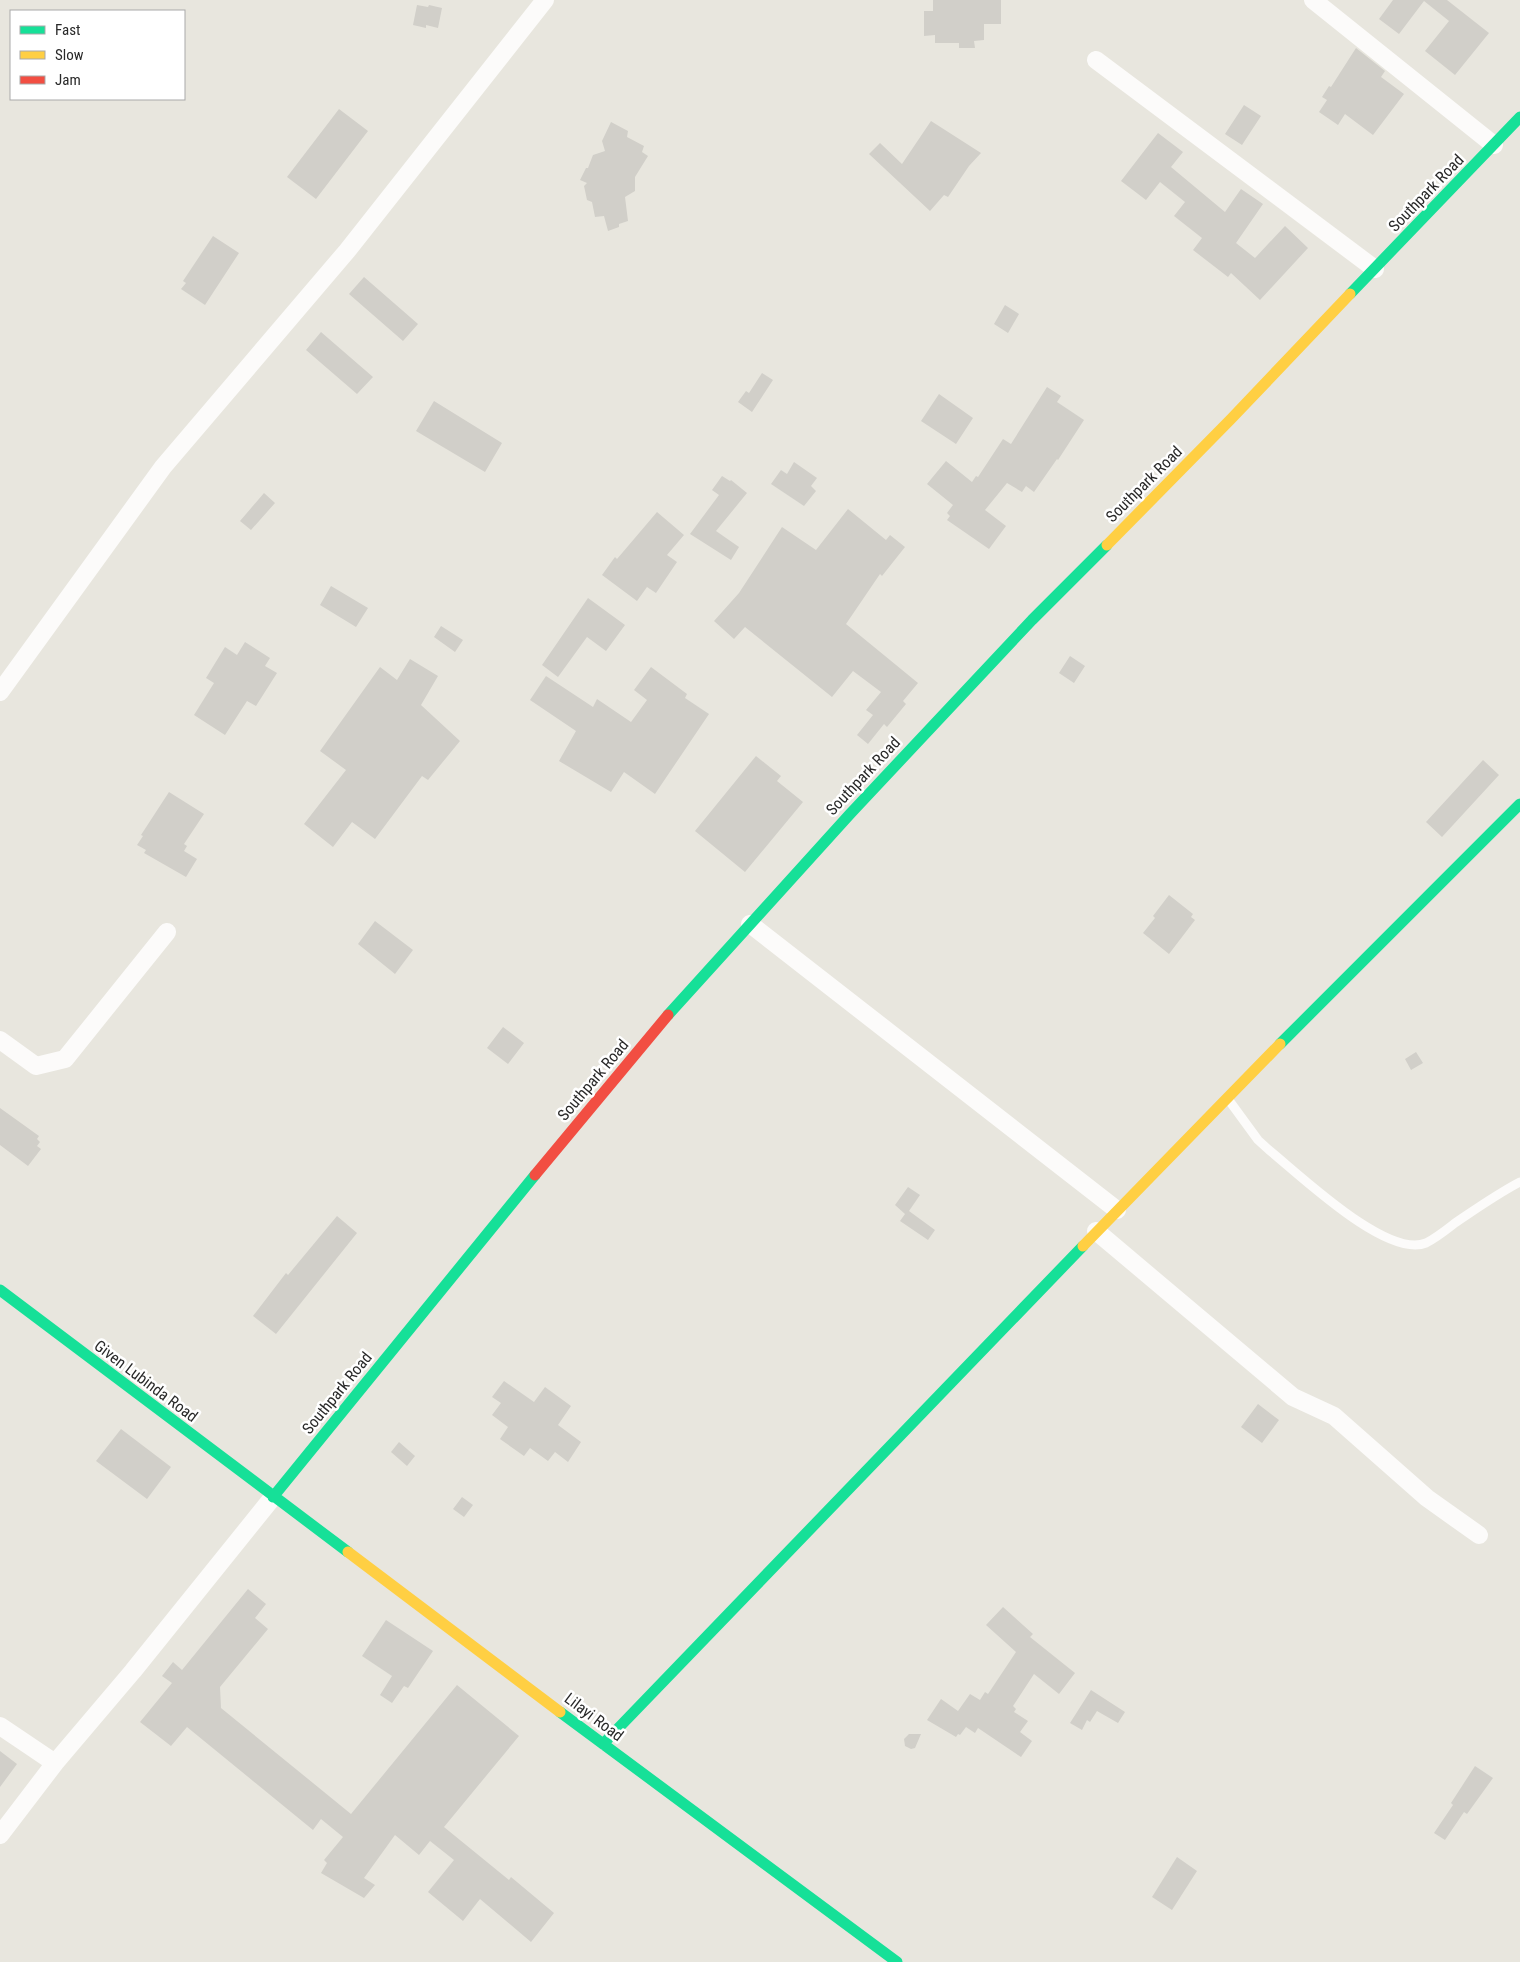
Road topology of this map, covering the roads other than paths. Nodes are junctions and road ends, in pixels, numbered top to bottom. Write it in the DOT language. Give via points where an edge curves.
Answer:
graph roads {
  1 [pos="545,0"];
  2 [pos="1313,0"];
  3 [pos="1096,60"];
  4 [pos="1520,117"];
  5 [pos="1494,145"];
  6 [pos="1375,269"];
  7 [pos="0,692"];
  8 [pos="1520,804"];
  9 [pos="750,924"];
  10 [pos="167,932"];
  11 [pos="0,1040"];
  12 [pos="1226,1097"];
  13 [pos="1520,1182"];
  14 [pos="1117,1210"];
  15 [pos="1096,1231"];
  16 [pos="0,1290"];
  17 [pos="273,1497"];
  18 [pos="1479,1535"];
  19 [pos="0,1726"];
  20 [pos="603,1744"];
  21 [pos="55,1763"];
  22 [pos="0,1834"];
  23 [pos="897,1962"];
  1 -- 7 [label="street" via="347,251 164,467"];
  2 -- 5 [label="street"];
  3 -- 6 [label="street"];
  4 -- 5 [label="street, Southpark Road"];
  5 -- 6 [label="street, Southpark Road"];
  6 -- 9 [label="street, Southpark Road" via="1032,620"];
  8 -- 12 [label="street"];
  9 -- 14 [label="street"];
  9 -- 17 [label="street, Southpark Road" via="677,1004"];
  10 -- 11 [label="street" via="65,1059 36,1066"];
  12 -- 13 [label="lane" via="1269,1150 1357,1222 1405,1244 1415,1246 1427,1242"];
  12 -- 14 [label="street"];
  14 -- 15 [label="street"];
  15 -- 18 [label="street" via="1292,1397 1334,1416 1427,1498"];
  15 -- 20 [label="street"];
  16 -- 17 [label="street, Given Lubinda Road"];
  17 -- 20 [label="street, Lilayi Road"];
  17 -- 21 [label="street"];
  19 -- 21 [label="street"];
  20 -- 23 [label="street, Lilayi Road"];
  21 -- 22 [label="street"];
}
